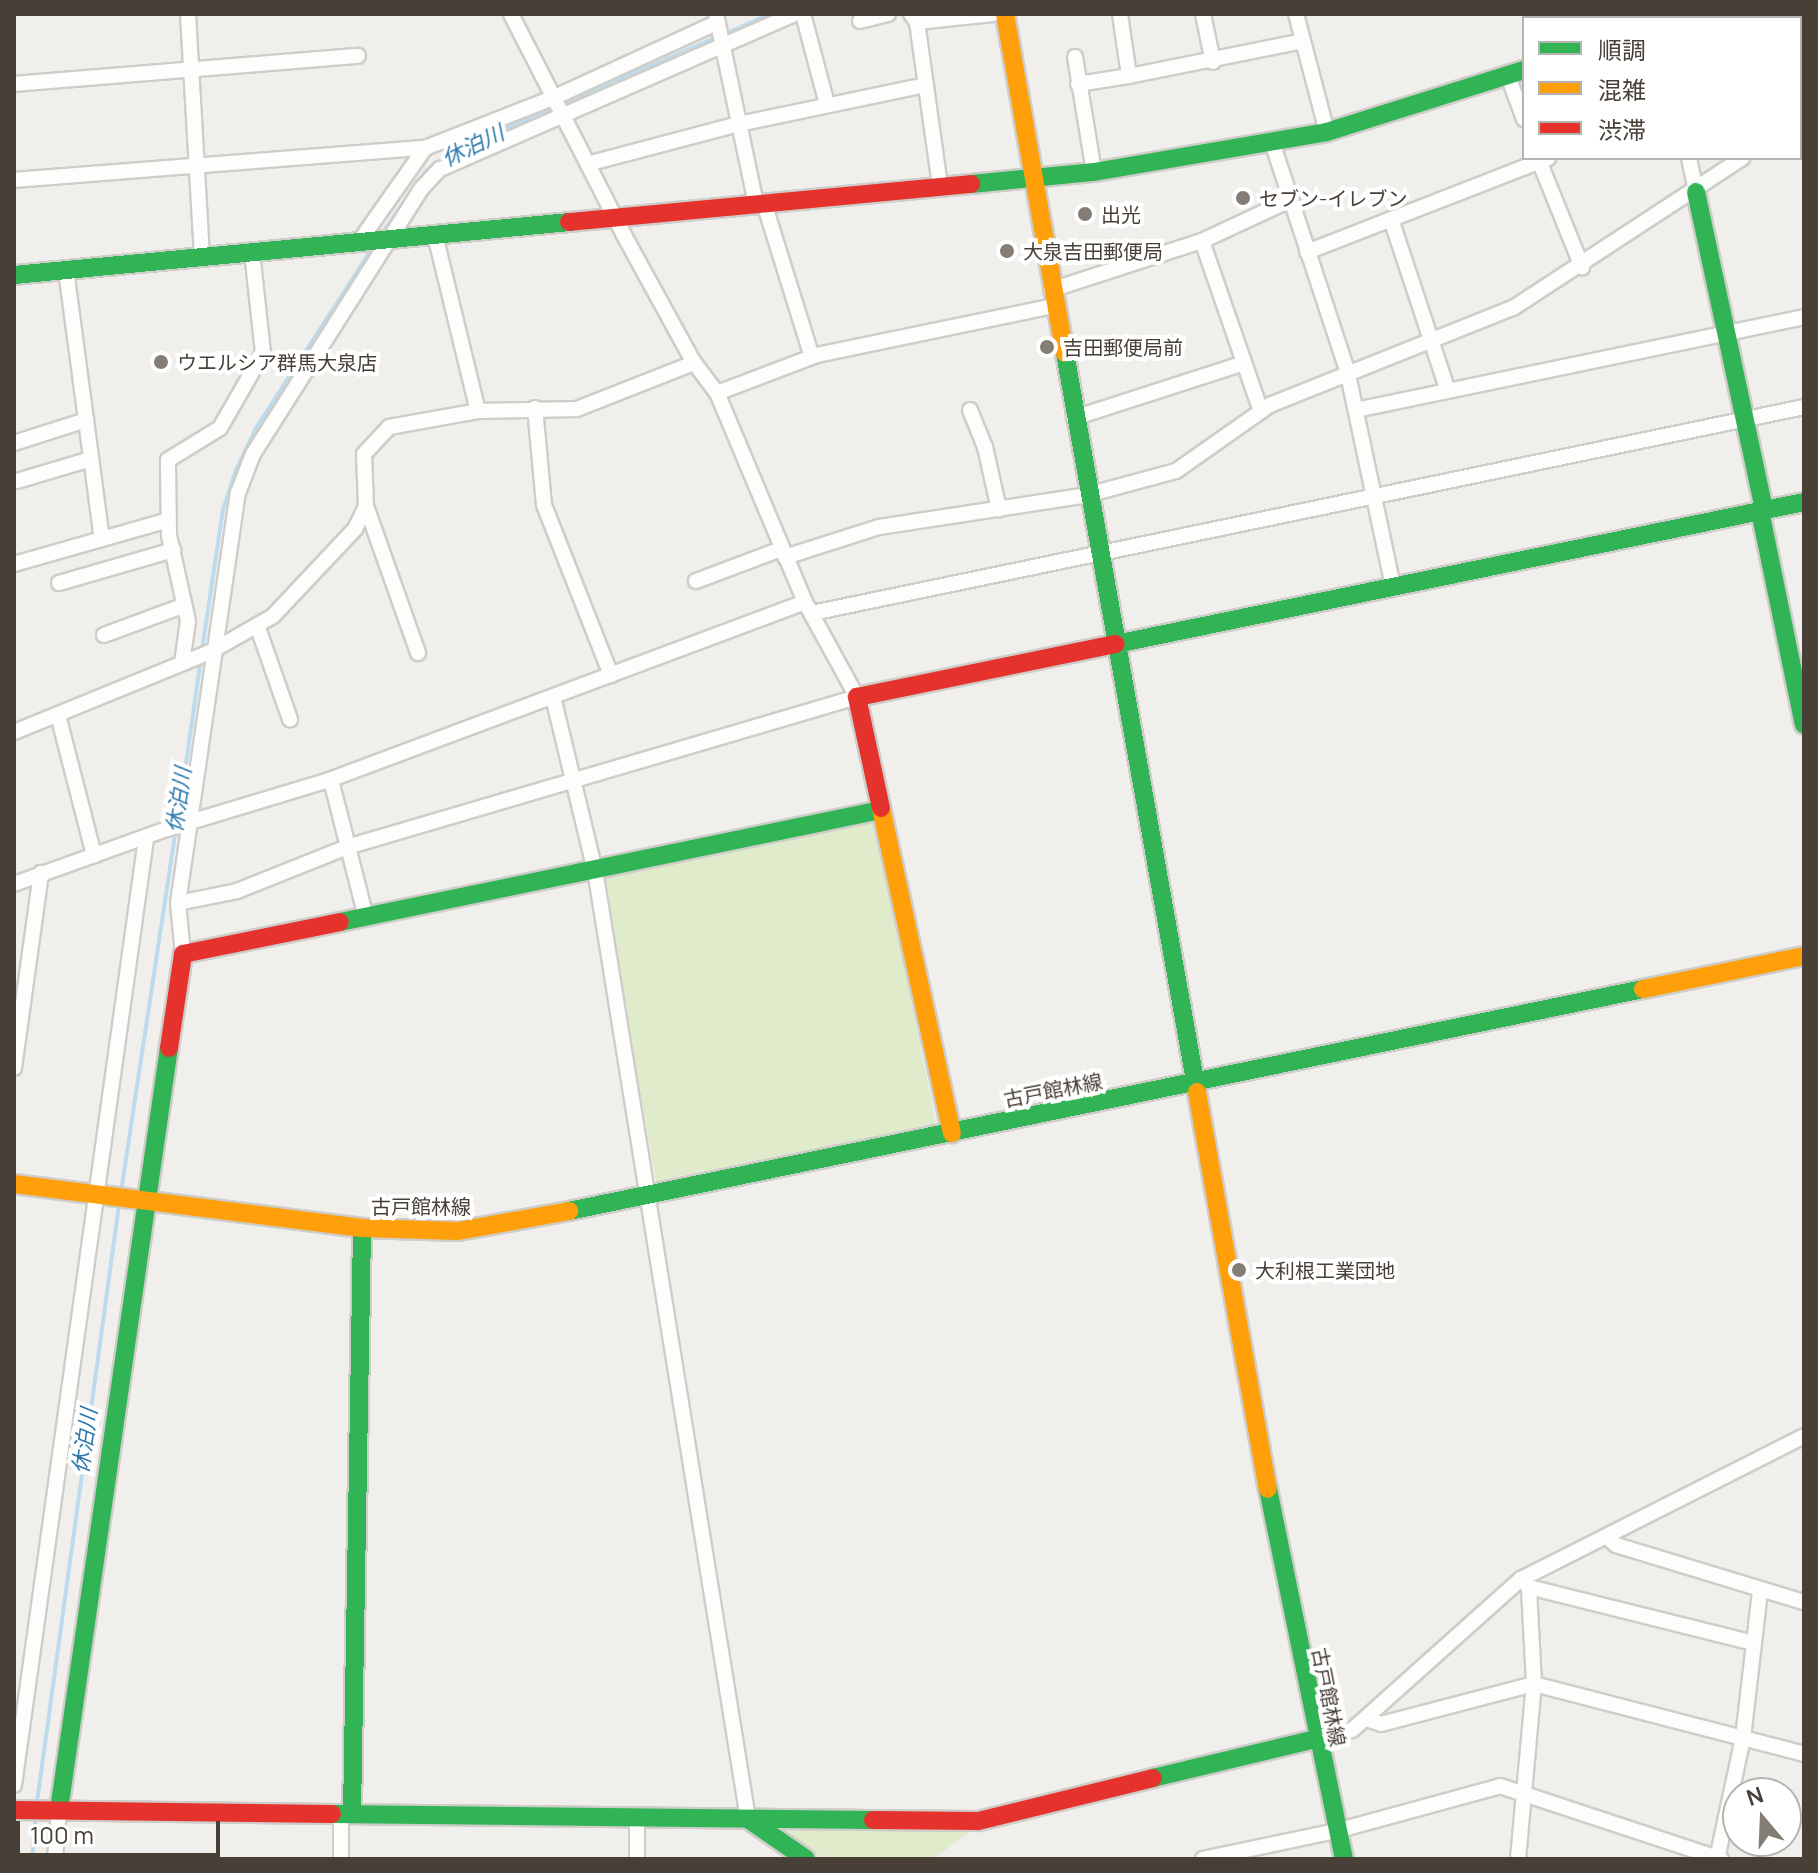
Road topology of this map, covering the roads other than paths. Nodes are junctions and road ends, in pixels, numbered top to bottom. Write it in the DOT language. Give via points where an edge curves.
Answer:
graph roads {
  1 [pos="188,14"];
  2 [pos="794,14"];
  3 [pos="803,14"];
  4 [pos="888,14"];
  5 [pos="993,14"];
  6 [pos="1005,14"];
  7 [pos="1120,14"];
  8 [pos="1203,14"];
  9 [pos="1296,14"];
  10 [pos="516,16"];
  11 [pos="914,18"];
  12 [pos="717,21"];
  13 [pos="860,21"];
  14 [pos="1303,41"];
  15 [pos="723,45"];
  16 [pos="358,56"];
  17 [pos="1075,57"];
  18 [pos="1213,62"];
  19 [pos="191,69"];
  20 [pos="1516,73"];
  21 [pos="1129,76"];
  22 [pos="14,84"];
  23 [pos="1078,84"];
  24 [pos="926,85"];
  25 [pos="827,104"];
  26 [pos="560,106"];
  27 [pos="1522,108"];
  28 [pos="739,124"];
  29 [pos="1327,132"];
  30 [pos="1273,145"];
  31 [pos="425,148"];
  32 [pos="1539,160"];
  33 [pos="1542,160"];
  34 [pos="1689,160"];
  35 [pos="1739,160"];
  36 [pos="591,163"];
  37 [pos="197,166"];
  38 [pos="1094,172"];
  39 [pos="1031,177"];
  40 [pos="14,180"];
  41 [pos="940,186"];
  42 [pos="1696,192"];
  43 [pos="1290,200"];
  44 [pos="760,203"];
  45 [pos="615,217"];
  46 [pos="1391,219"];
  47 [pos="435,235"];
  48 [pos="376,240"];
  49 [pos="1202,241"];
  50 [pos="252,252"];
  51 [pos="1307,252"];
  52 [pos="202,257"];
  53 [pos="1582,267"];
  54 [pos="66,270"];
  55 [pos="14,275"];
  56 [pos="1052,298"];
  57 [pos="1804,317"];
  58 [pos="1727,333"];
  59 [pos="1435,341"];
  60 [pos="812,357"];
  61 [pos="694,363"];
  62 [pos="1244,363"];
  63 [pos="1347,370"];
  64 [pos="1448,391"];
  65 [pos="717,393"];
  66 [pos="1804,407"];
  67 [pos="535,408"];
  68 [pos="970,410"];
  69 [pos="1356,410"];
  70 [pos="478,411"];
  71 [pos="1261,411"];
  72 [pos="1074,418"];
  73 [pos="86,420"];
  74 [pos="1745,420"];
  75 [pos="14,443"];
  76 [pos="91,459"];
  77 [pos="17,481"];
  78 [pos="1087,495"];
  79 [pos="1375,497"];
  80 [pos="1804,502"];
  81 [pos="366,506"];
  82 [pos="999,509"];
  83 [pos="1762,511"];
  84 [pos="168,520"];
  85 [pos="102,539"];
  86 [pos="173,550"];
  87 [pos="783,553"];
  88 [pos="1098,555"];
  89 [pos="14,564"];
  90 [pos="696,581"];
  91 [pos="59,583"];
  92 [pos="1393,586"];
  93 [pos="185,605"];
  94 [pos="808,608"];
  95 [pos="257,625"];
  96 [pos="104,635"];
  97 [pos="1114,644"];
  98 [pos="212,651"];
  99 [pos="418,653"];
  100 [pos="187,661"];
  101 [pos="611,675"];
  102 [pos="553,697"];
  103 [pos="857,697"];
  104 [pos="58,715"];
  105 [pos="290,719"];
  106 [pos="1804,725"];
  107 [pos="14,732"];
  108 [pos="573,779"];
  109 [pos="331,780"];
  110 [pos="881,810"];
  111 [pos="188,823"];
  112 [pos="146,838"];
  113 [pos="347,847"];
  114 [pos="94,855"];
  115 [pos="595,870"];
  116 [pos="41,873"];
  117 [pos="14,884"];
  118 [pos="178,903"];
  119 [pos="366,917"];
  120 [pos="183,954"];
  121 [pos="1804,956"];
  122 [pos="14,1068"];
  123 [pos="1194,1084"];
  124 [pos="952,1133"];
  125 [pos="14,1184"];
  126 [pos="99,1196"];
  127 [pos="650,1197"];
  128 [pos="144,1201"];
  129 [pos="362,1228"];
  130 [pos="1804,1436"];
  131 [pos="1608,1538"];
  132 [pos="1525,1583"];
  133 [pos="1760,1591"];
  134 [pos="1804,1602"];
  135 [pos="1754,1643"];
  136 [pos="1534,1684"];
  137 [pos="1366,1719"];
  138 [pos="1743,1738"];
  139 [pos="1315,1739"];
  140 [pos="1804,1754"];
  141 [pos="14,1785"];
  142 [pos="1524,1793"];
  143 [pos="16,1810"];
  144 [pos="56,1810"];
  145 [pos="347,1814"];
  146 [pos="637,1818"];
  147 [pos="748,1819"];
  148 [pos="1336,1831"];
  149 [pos="1718,1858"];
  150 [pos="55,1859"];
  151 [pos="341,1859"];
  152 [pos="637,1859"];
  153 [pos="806,1859"];
  154 [pos="1203,1859"];
  155 [pos="1344,1859"];
  156 [pos="1518,1859"];
  1 -- 19 [label="street"];
  2 -- 15 [label="street"];
  3 -- 25 [label="street"];
  4 -- 13 [label="street"];
  5 -- 11 [label="street"];
  6 -- 39 [label="street"];
  7 -- 21 [label="street"];
  8 -- 18 [label="street"];
  9 -- 14 [label="street"];
  10 -- 26 [label="street"];
  11 -- 24 [label="street"];
  12 -- 15 [label="street"];
  12 -- 26 [label="street"];
  14 -- 18 [label="street"];
  14 -- 29 [label="street"];
  15 -- 26 [label="street"];
  15 -- 28 [label="street"];
  16 -- 19 [label="street"];
  17 -- 23 [label="street"];
  18 -- 21 [label="street"];
  19 -- 22 [label="street"];
  19 -- 37 [label="street"];
  20 -- 27 [label="street"];
  20 -- 29 [label="street"];
  21 -- 23 [label="street"];
  23 -- 38 [label="street"];
  24 -- 25 [label="street"];
  24 -- 41 [label="street"];
  25 -- 28 [label="street"];
  26 -- 31 [label="street"];
  26 -- 36 [label="street"];
  26 -- 48 [label="street" via="440,169"];
  28 -- 36 [label="street"];
  28 -- 44 [label="street"];
  29 -- 30 [label="street"];
  30 -- 38 [label="street"];
  30 -- 43 [label="street"];
  31 -- 37 [label="street"];
  31 -- 48 [label="street"];
  32 -- 46 [label="street"];
  33 -- 53 [label="street"];
  34 -- 42 [label="street"];
  35 -- 42 [label="street"];
  36 -- 45 [label="street"];
  37 -- 40 [label="street"];
  37 -- 52 [label="street"];
  38 -- 39 [label="street"];
  39 -- 41 [label="street"];
  39 -- 56 [label="street"];
  41 -- 44 [label="street"];
  42 -- 53 [label="street"];
  42 -- 58 [label="street"];
  43 -- 49 [label="street"];
  43 -- 51 [label="street"];
  44 -- 45 [label="street"];
  44 -- 60 [label="street"];
  45 -- 47 [label="street"];
  45 -- 61 [label="street"];
  46 -- 51 [label="street"];
  46 -- 59 [label="street"];
  47 -- 48 [label="street"];
  47 -- 70 [label="street"];
  48 -- 50 [label="street"];
  48 -- 98 [label="street" via="253,454 238,493"];
  49 -- 56 [label="street"];
  49 -- 62 [label="street"];
  50 -- 52 [label="street"];
  50 -- 84 [label="street" via="263,353 220,428 168,460"];
  51 -- 63 [label="street"];
  52 -- 54 [label="street"];
  53 -- 59 [label="street" via="1513,308"];
  54 -- 55 [label="street"];
  54 -- 73 [label="street"];
  56 -- 60 [label="street"];
  56 -- 72 [label="street"];
  57 -- 58 [label="street"];
  58 -- 64 [label="street"];
  58 -- 74 [label="street"];
  59 -- 63 [label="street"];
  59 -- 64 [label="street"];
  60 -- 65 [label="street"];
  61 -- 65 [label="street"];
  61 -- 67 [label="street" via="577,409"];
  62 -- 71 [label="street"];
  62 -- 72 [label="street"];
  63 -- 69 [label="street"];
  63 -- 71 [label="street"];
  64 -- 69 [label="street"];
  65 -- 87 [label="street"];
  66 -- 74 [label="street"];
  67 -- 70 [label="street"];
  67 -- 101 [label="street" via="544,505"];
  68 -- 82 [label="street"];
  69 -- 79 [label="street"];
  70 -- 81 [label="street" via="389,427 375,437 364,454"];
  71 -- 78 [label="street" via="1176,471"];
  72 -- 78 [label="street"];
  73 -- 75 [label="street"];
  73 -- 76 [label="street"];
  74 -- 79 [label="street"];
  74 -- 83 [label="street"];
  76 -- 77 [label="street"];
  76 -- 85 [label="street"];
  78 -- 82 [label="street"];
  78 -- 88 [label="street"];
  79 -- 88 [label="street"];
  79 -- 92 [label="street"];
  80 -- 83 [label="street"];
  81 -- 95 [label="street" via="355,529 313,579"];
  81 -- 99 [label="street"];
  82 -- 87 [label="street" via="879,527"];
  83 -- 92 [label="street"];
  83 -- 106 [label="street"];
  84 -- 85 [label="street"];
  84 -- 86 [label="street"];
  85 -- 89 [label="street"];
  86 -- 91 [label="street"];
  86 -- 93 [label="street"];
  87 -- 90 [label="street"];
  87 -- 94 [label="street"];
  88 -- 94 [label="street"];
  88 -- 97 [label="street"];
  92 -- 97 [label="street"];
  93 -- 96 [label="street"];
  93 -- 100 [label="street"];
  94 -- 101 [label="street"];
  94 -- 103 [label="street"];
  95 -- 98 [label="street"];
  95 -- 105 [label="street"];
  97 -- 103 [label="street"];
  97 -- 123 [label="street"];
  98 -- 100 [label="street"];
  98 -- 111 [label="street"];
  100 -- 104 [label="street"];
  101 -- 102 [label="street"];
  102 -- 108 [label="street"];
  102 -- 109 [label="street"];
  103 -- 108 [label="street"];
  103 -- 110 [label="street"];
  104 -- 107 [label="street"];
  104 -- 114 [label="street"];
  108 -- 113 [label="street"];
  108 -- 115 [label="street"];
  109 -- 111 [label="street"];
  109 -- 113 [label="street"];
  110 -- 115 [label="street"];
  110 -- 124 [label="street"];
  111 -- 112 [label="street"];
  111 -- 118 [label="street"];
  112 -- 114 [label="street"];
  112 -- 126 [label="street"];
  113 -- 118 [label="street" via="237,891"];
  113 -- 119 [label="street"];
  114 -- 116 [label="street"];
  115 -- 119 [label="street"];
  115 -- 127 [label="street"];
  116 -- 117 [label="street"];
  116 -- 122 [label="street"];
  118 -- 120 [label="street"];
  119 -- 120 [label="street"];
  120 -- 128 [label="street"];
  121 -- 123 [label="street"];
  123 -- 124 [label="street, 古戸館林線"];
  123 -- 139 [label="street, 古戸館林線"];
  124 -- 127 [label="street, 古戸館林線"];
  125 -- 126 [label="street"];
  126 -- 128 [label="street, 古戸館林線"];
  126 -- 141 [label="street"];
  127 -- 129 [label="street, 古戸館林線" via="458,1231"];
  127 -- 147 [label="street"];
  128 -- 129 [label="street, 古戸館林線"];
  128 -- 144 [label="street"];
  129 -- 145 [label="street"];
  130 -- 131 [label="street"];
  131 -- 132 [label="street"];
  131 -- 133 [label="street"];
  132 -- 135 [label="street"];
  132 -- 136 [label="street"];
  132 -- 137 [label="street"];
  133 -- 134 [label="street"];
  133 -- 135 [label="street"];
  135 -- 138 [label="street"];
  136 -- 137 [label="street" via="1381,1724"];
  136 -- 138 [label="street"];
  136 -- 142 [label="street"];
  137 -- 139 [label="street" via="1352,1730"];
  138 -- 140 [label="street"];
  138 -- 149 [label="street"];
  139 -- 147 [label="street" via="978,1821"];
  139 -- 148 [label="street, 古戸館林線"];
  142 -- 148 [label="street" via="1500,1786"];
  142 -- 149 [label="street"];
  142 -- 156 [label="street"];
  143 -- 144 [label="street"];
  144 -- 145 [label="street"];
  144 -- 150 [label="street"];
  145 -- 146 [label="street"];
  145 -- 151 [label="street"];
  146 -- 147 [label="street"];
  146 -- 152 [label="street"];
  147 -- 153 [label="street"];
  148 -- 154 [label="street"];
  148 -- 155 [label="street, 古戸館林線"];
}
